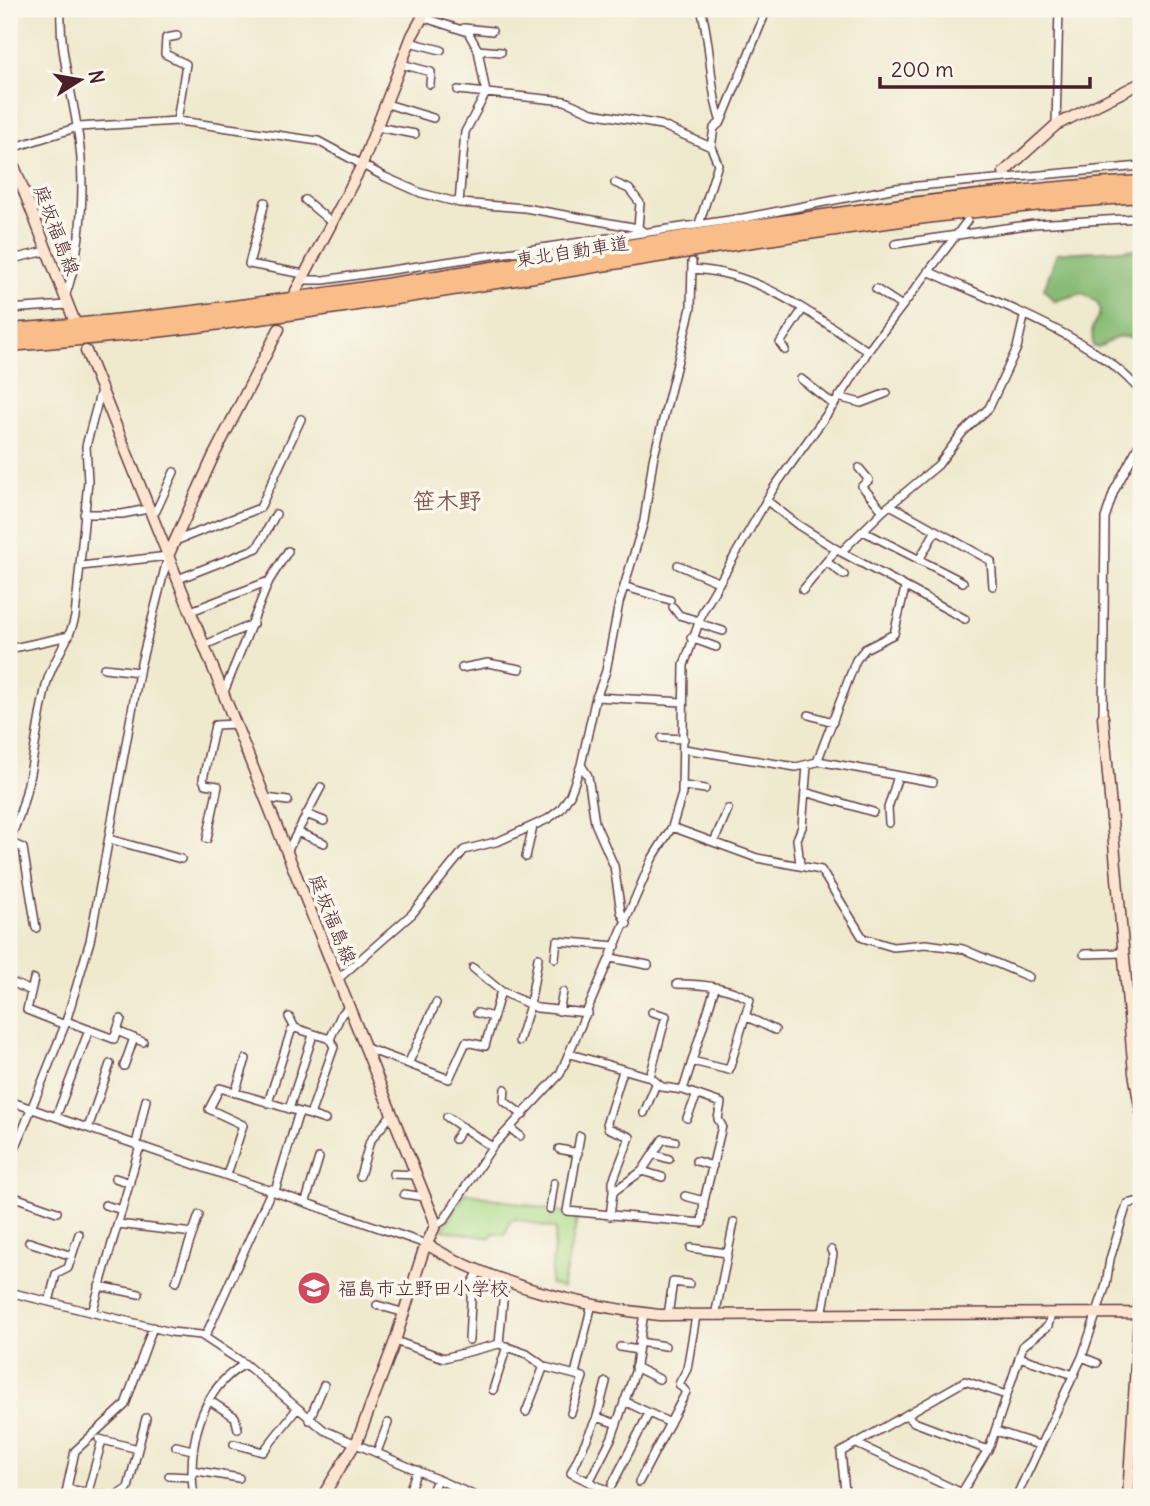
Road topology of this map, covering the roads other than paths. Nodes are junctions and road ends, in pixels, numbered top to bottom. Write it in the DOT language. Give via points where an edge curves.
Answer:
graph roads {
  1 [pos="61,9"];
  2 [pos="408,9"];
  3 [pos="701,9"];
  4 [pos="767,9"];
  5 [pos="1059,9"];
  6 [pos="424,13"];
  7 [pos="463,28"];
  8 [pos="492,31"];
  9 [pos="177,36"];
  10 [pos="409,42"];
  11 [pos="441,50"];
  12 [pos="478,50"];
  13 [pos="501,52"];
  14 [pos="401,64"];
  15 [pos="1141,83"];
  16 [pos="430,84"];
  17 [pos="458,90"];
  18 [pos="486,93"];
  19 [pos="387,104"];
  20 [pos="433,118"];
  21 [pos="177,121"];
  22 [pos="721,122"];
  23 [pos="1056,125"];
  24 [pos="78,127"];
  25 [pos="377,127"];
  26 [pos="415,134"];
  27 [pos="711,147"];
  28 [pos="9,151"];
  29 [pos="362,164"];
  30 [pos="1141,166"];
  31 [pos="1004,172"];
  32 [pos="615,183"];
  33 [pos="991,183"];
  34 [pos="1141,183"];
  35 [pos="1141,195"];
  36 [pos="305,200"];
  37 [pos="265,202"];
  38 [pos="459,203"];
  39 [pos="1141,218"];
  40 [pos="967,221"];
  41 [pos="331,222"];
  42 [pos="699,224"];
  43 [pos="641,231"];
  44 [pos="957,236"];
  45 [pos="895,244"];
  46 [pos="47,251"];
  47 [pos="9,254"];
  48 [pos="928,271"];
  49 [pos="303,277"];
  50 [pos="876,289"];
  51 [pos="296,291"];
  52 [pos="66,301"];
  53 [pos="902,306"];
  54 [pos="9,309"];
  55 [pos="803,309"];
  56 [pos="1024,317"];
  57 [pos="74,320"];
  58 [pos="279,329"];
  59 [pos="9,331"];
  60 [pos="9,344"];
  61 [pos="785,350"];
  62 [pos="86,351"];
  63 [pos="868,351"];
  64 [pos="801,379"];
  65 [pos="101,389"];
  66 [pos="1141,392"];
  67 [pos="887,393"];
  68 [pos="836,401"];
  69 [pos="301,419"];
  70 [pos="1141,441"];
  71 [pos="859,468"];
  72 [pos="174,472"];
  73 [pos="766,500"];
  74 [pos="887,508"];
  75 [pos="85,513"];
  76 [pos="149,513"];
  77 [pos="276,514"];
  78 [pos="863,531"];
  79 [pos="935,532"];
  80 [pos="175,541"];
  81 [pos="288,551"];
  82 [pos="838,551"];
  83 [pos="168,556"];
  84 [pos="919,560"];
  85 [pos="828,563"];
  86 [pos="678,565"];
  87 [pos="81,566"];
  88 [pos="844,575"];
  89 [pos="178,579"];
  90 [pos="269,581"];
  91 [pos="718,582"];
  92 [pos="963,582"];
  93 [pos="993,586"];
  94 [pos="626,587"];
  95 [pos="905,588"];
  96 [pos="803,590"];
  97 [pos="191,611"];
  98 [pos="965,619"];
  99 [pos="698,622"];
  100 [pos="253,624"];
  101 [pos="723,631"];
  102 [pos="69,636"];
  103 [pos="691,638"];
  104 [pos="205,645"];
  105 [pos="716,647"];
  106 [pos="9,649"];
  107 [pos="104,668"];
  108 [pos="462,668"];
  109 [pos="520,669"];
  110 [pos="139,672"];
  111 [pos="224,692"];
  112 [pos="596,698"];
  113 [pos="683,702"];
  114 [pos="809,715"];
  115 [pos="1104,717"];
  116 [pos="833,722"];
  117 [pos="236,723"];
  118 [pos="662,738"];
  119 [pos="684,738"];
  120 [pos="684,749"];
  121 [pos="818,761"];
  122 [pos="581,765"];
  123 [pos="807,766"];
  124 [pos="898,776"];
  125 [pos="933,782"];
  126 [pos="684,786"];
  127 [pos="321,788"];
  128 [pos="705,789"];
  129 [pos="805,792"];
  130 [pos="266,798"];
  131 [pos="288,800"];
  132 [pos="728,809"];
  133 [pos="873,811"];
  134 [pos="306,814"];
  135 [pos="324,821"];
  136 [pos="889,823"];
  137 [pos="533,826"];
  138 [pos="672,827"];
  139 [pos="297,832"];
  140 [pos="9,839"];
  141 [pos="109,839"];
  142 [pos="206,839"];
  143 [pos="714,842"];
  144 [pos="324,843"];
  145 [pos="287,852"];
  146 [pos="526,857"];
  147 [pos="181,859"];
  148 [pos="800,864"];
  149 [pos="627,924"];
  150 [pos="36,928"];
  151 [pos="616,946"];
  152 [pos="1124,953"];
  153 [pos="1084,954"];
  154 [pos="538,958"];
  155 [pos="555,958"];
  156 [pos="611,958"];
  157 [pos="648,965"];
  158 [pos="473,968"];
  159 [pos="1028,977"];
  160 [pos="34,979"];
  161 [pos="338,979"];
  162 [pos="9,981"];
  163 [pos="677,984"];
  164 [pos="715,988"];
  165 [pos="31,991"];
  166 [pos="501,991"];
  167 [pos="563,992"];
  168 [pos="436,1003"];
  169 [pos="530,1005"];
  170 [pos="349,1006"];
  171 [pos="559,1011"];
  172 [pos="652,1012"];
  173 [pos="477,1013"];
  174 [pos="588,1013"];
  175 [pos="745,1016"];
  176 [pos="289,1017"];
  177 [pos="493,1017"];
  178 [pos="121,1019"];
  179 [pos="66,1023"];
  180 [pos="295,1028"];
  181 [pos="89,1030"];
  182 [pos="775,1030"];
  183 [pos="117,1031"];
  184 [pos="313,1035"];
  185 [pos="134,1038"];
  186 [pos="330,1040"];
  187 [pos="519,1041"];
  188 [pos="143,1042"];
  189 [pos="366,1048"];
  190 [pos="570,1054"];
  191 [pos="246,1059"];
  192 [pos="692,1061"];
  193 [pos="409,1062"];
  194 [pos="110,1064"];
  195 [pos="124,1066"];
  196 [pos="623,1071"];
  197 [pos="650,1077"];
  198 [pos="656,1084"];
  199 [pos="505,1088"];
  200 [pos="683,1090"];
  201 [pos="235,1093"];
  202 [pos="697,1095"];
  203 [pos="146,1100"];
  204 [pos="9,1101"];
  205 [pos="268,1102"];
  206 [pos="1140,1105"];
  207 [pos="31,1109"];
  208 [pos="289,1109"];
  209 [pos="299,1112"];
  210 [pos="389,1113"];
  211 [pos="644,1113"];
  212 [pos="310,1115"];
  213 [pos="523,1115"];
  214 [pos="447,1116"];
  215 [pos="56,1117"];
  216 [pos="687,1118"];
  217 [pos="325,1120"];
  218 [pos="463,1127"];
  219 [pos="88,1128"];
  220 [pos="510,1128"];
  221 [pos="520,1136"];
  222 [pos="580,1136"];
  223 [pos="455,1139"];
  224 [pos="676,1141"];
  225 [pos="138,1145"];
  226 [pos="492,1147"];
  227 [pos="559,1150"];
  228 [pos="578,1153"];
  229 [pos="653,1154"];
  230 [pos="319,1158"];
  231 [pos="668,1159"];
  232 [pos="696,1161"];
  233 [pos="9,1164"];
  234 [pos="713,1166"];
  235 [pos="642,1171"];
  236 [pos="393,1174"];
  237 [pos="227,1175"];
  238 [pos="416,1175"];
  239 [pos="360,1176"];
  240 [pos="662,1177"];
  241 [pos="115,1178"];
  242 [pos="130,1183"];
  243 [pos="554,1183"];
  244 [pos="274,1190"];
  245 [pos="613,1192"];
  246 [pos="404,1194"];
  247 [pos="9,1195"];
  248 [pos="685,1196"];
  249 [pos="425,1197"];
  250 [pos="306,1201"];
  251 [pos="704,1201"];
  252 [pos="1141,1201"];
  253 [pos="106,1205"];
  254 [pos="550,1209"];
  255 [pos="122,1210"];
  256 [pos="57,1212"];
  257 [pos="199,1215"];
  258 [pos="610,1216"];
  259 [pos="734,1222"];
  260 [pos="118,1224"];
  261 [pos="435,1226"];
  262 [pos="193,1233"];
  263 [pos="79,1234"];
  264 [pos="29,1242"];
  265 [pos="426,1244"];
  266 [pos="691,1248"];
  267 [pos="831,1250"];
  268 [pos="727,1253"];
  269 [pos="72,1256"];
  270 [pos="481,1269"];
  271 [pos="505,1279"];
  272 [pos="1141,1280"];
  273 [pos="176,1282"];
  274 [pos="690,1284"];
  275 [pos="99,1286"];
  276 [pos="9,1292"];
  277 [pos="139,1294"];
  278 [pos="49,1301"];
  279 [pos="592,1304"];
  280 [pos="377,1305"];
  281 [pos="92,1313"];
  282 [pos="405,1313"];
  283 [pos="644,1313"];
  284 [pos="1140,1313"];
  285 [pos="1051,1314"];
  286 [pos="1095,1314"];
  287 [pos="668,1315"];
  288 [pos="696,1316"];
  289 [pos="715,1316"];
  290 [pos="822,1316"];
  291 [pos="153,1327"];
  292 [pos="205,1337"];
  293 [pos="469,1340"];
  294 [pos="395,1341"];
  295 [pos="503,1345"];
  296 [pos="638,1346"];
  297 [pos="665,1346"];
  298 [pos="620,1348"];
  299 [pos="1019,1357"];
  300 [pos="1082,1357"];
  301 [pos="1097,1363"];
  302 [pos="245,1364"];
  303 [pos="544,1366"];
  304 [pos="635,1367"];
  305 [pos="575,1374"];
  306 [pos="1073,1375"];
  307 [pos="659,1379"];
  308 [pos="606,1382"];
  309 [pos="324,1385"];
  310 [pos="493,1390"];
  311 [pos="1006,1395"];
  312 [pos="210,1401"];
  313 [pos="624,1401"];
  314 [pos="296,1410"];
  315 [pos="526,1412"];
  316 [pos="571,1413"];
  317 [pos="649,1413"];
  318 [pos="1137,1415"];
  319 [pos="907,1416"];
  320 [pos="597,1417"];
  321 [pos="146,1418"];
  322 [pos="309,1420"];
  323 [pos="388,1423"];
  324 [pos="670,1423"];
  325 [pos="617,1424"];
  326 [pos="239,1429"];
  327 [pos="996,1431"];
  328 [pos="93,1434"];
  329 [pos="102,1440"];
  330 [pos="234,1444"];
  331 [pos="356,1444"];
  332 [pos="857,1444"];
  333 [pos="1039,1445"];
  334 [pos="176,1446"];
  335 [pos="138,1449"];
  336 [pos="192,1450"];
  337 [pos="988,1450"];
  338 [pos="377,1452"];
  339 [pos="417,1470"];
  340 [pos="192,1474"];
  341 [pos="169,1476"];
  342 [pos="239,1478"];
  343 [pos="437,1479"];
  344 [pos="589,1482"];
  345 [pos="639,1482"];
  346 [pos="456,1487"];
  347 [pos="88,1492"];
  348 [pos="66,1493"];
  349 [pos="961,1495"];
  350 [pos="194,1497"];
  351 [pos="322,1497"];
  352 [pos="407,1497"];
  353 [pos="430,1497"];
  354 [pos="453,1497"];
  355 [pos="478,1497"];
  356 [pos="858,1497"];
  357 [pos="1016,1497"];
  358 [pos="1128,1497"];
  1 -- 24 [label="street" via="61,36"];
  2 -- 6 [label="street"];
  3 -- 22 [label="street"];
  4 -- 22 [label="street"];
  5 -- 23 [label="street"];
  6 -- 7 [label="street"];
  6 -- 10 [label="street"];
  7 -- 8 [label="street"];
  7 -- 12 [label="street"];
  9 -- 21 [label="street" via="166,38 165,54 186,64"];
  10 -- 11 [label="street"];
  10 -- 14 [label="street"];
  12 -- 13 [label="street"];
  12 -- 18 [label="street"];
  14 -- 16 [label="street" via="431,72"];
  14 -- 19 [label="street"];
  15 -- 23 [label="street"];
  17 -- 18 [label="street"];
  18 -- 27 [label="street" via="554,99 592,113 643,119"];
  18 -- 38 [label="street" via="465,132"];
  19 -- 20 [label="street"];
  19 -- 25 [label="street"];
  21 -- 24 [label="street"];
  21 -- 29 [label="street" via="318,141"];
  22 -- 27 [label="street" via="714,128"];
  23 -- 31 [label="street"];
  24 -- 28 [label="street"];
  24 -- 52 [label="street" via="83,193"];
  25 -- 26 [label="street"];
  25 -- 29 [label="street"];
  27 -- 42 [label="street" via="718,164"];
  28 -- 46 [label="street, 庭坂福島線"];
  29 -- 38 [label="street" via="421,192"];
  29 -- 41 [label="street"];
  30 -- 33 [label="street"];
  31 -- 33 [label="street"];
  32 -- 43 [label="street" via="629,189 640,203"];
  33 -- 42 [label="street" via="896,188"];
  34 -- 59 [label="highway, 東北自動車道" via="860,214 296,301"];
  35 -- 60 [label="highway, 東北自動車道" via="807,233 237,321"];
  36 -- 41 [label="street"];
  37 -- 49 [label="street" via="249,264"];
  38 -- 43 [label="street" via="525,208"];
  39 -- 44 [label="street" via="1034,224"];
  40 -- 44 [label="street"];
  41 -- 49 [label="street"];
  42 -- 43 [label="street" via="687,229"];
  43 -- 49 [label="street" via="324,280"];
  44 -- 45 [label="street"];
  44 -- 48 [label="street"];
  46 -- 47 [label="street" via="12,259"];
  46 -- 52 [label="street, 庭坂福島線"];
  48 -- 53 [label="street"];
  48 -- 56 [label="street"];
  49 -- 51 [label="street"];
  50 -- 53 [label="street"];
  52 -- 54 [label="street"];
  52 -- 57 [label="street, 庭坂福島線"];
  53 -- 63 [label="street"];
  55 -- 61 [label="street" via="780,343"];
  55 -- 63 [label="street"];
  55 -- 94 [label="street" via="734,274 692,266 691,308"];
  56 -- 66 [label="street" via="1093,351"];
  56 -- 74 [label="street" via="1017,348 989,408 938,465"];
  58 -- 80 [label="street"];
  62 -- 65 [label="street, 庭坂福島線"];
  63 -- 68 [label="street"];
  64 -- 68 [label="street"];
  65 -- 75 [label="street" via="86,446"];
  65 -- 76 [label="street, 庭坂福島線"];
  67 -- 68 [label="street" via="861,403"];
  68 -- 73 [label="street"];
  69 -- 80 [label="street" via="260,508"];
  70 -- 115 [label="street" via="1105,518"];
  71 -- 74 [label="street" via="869,480 862,486"];
  72 -- 76 [label="street" via="156,511"];
  73 -- 82 [label="street"];
  73 -- 91 [label="street"];
  74 -- 78 [label="street"];
  74 -- 79 [label="street"];
  75 -- 76 [label="street"];
  75 -- 87 [label="street"];
  76 -- 83 [label="street, 庭坂福島線"];
  77 -- 89 [label="street" via="257,548"];
  78 -- 82 [label="street"];
  78 -- 84 [label="street"];
  79 -- 84 [label="street"];
  79 -- 93 [label="street" via="991,561"];
  80 -- 83 [label="street"];
  81 -- 90 [label="street"];
  82 -- 85 [label="street"];
  82 -- 95 [label="street"];
  83 -- 87 [label="street"];
  83 -- 89 [label="street, 庭坂福島線"];
  83 -- 110 [label="street"];
  84 -- 92 [label="street"];
  85 -- 88 [label="street"];
  85 -- 96 [label="street"];
  86 -- 91 [label="street"];
  87 -- 102 [label="street"];
  89 -- 97 [label="street, 庭坂福島線"];
  90 -- 97 [label="street"];
  90 -- 100 [label="street"];
  91 -- 99 [label="street"];
  94 -- 99 [label="street" via="672,603 679,615"];
  94 -- 112 [label="street"];
  95 -- 98 [label="street"];
  95 -- 116 [label="street" via="894,634 865,649 856,660"];
  97 -- 104 [label="street, 庭坂福島線"];
  99 -- 101 [label="street"];
  99 -- 103 [label="street"];
  100 -- 104 [label="street"];
  100 -- 111 [label="street"];
  102 -- 106 [label="street"];
  102 -- 140 [label="street" via="47,682"];
  103 -- 105 [label="street"];
  103 -- 113 [label="street"];
  104 -- 111 [label="street, 庭坂福島線"];
  107 -- 110 [label="street"];
  108 -- 109 [label="street" via="488,663"];
  110 -- 141 [label="street"];
  111 -- 117 [label="street, 庭坂福島線"];
  112 -- 113 [label="street"];
  112 -- 122 [label="street"];
  113 -- 119 [label="street"];
  114 -- 116 [label="street"];
  115 -- 152 [label="street"];
  116 -- 121 [label="street"];
  117 -- 130 [label="street, 庭坂福島線"];
  117 -- 142 [label="street" via="215,725 203,779 205,784 218,786"];
  118 -- 119 [label="street"];
  119 -- 120 [label="street"];
  120 -- 123 [label="street"];
  120 -- 126 [label="street"];
  121 -- 123 [label="street"];
  121 -- 124 [label="street"];
  122 -- 137 [label="street" via="561,809"];
  122 -- 149 [label="street" via="588,776 595,823 614,866"];
  123 -- 129 [label="street"];
  124 -- 125 [label="street"];
  124 -- 136 [label="street" via="888,808"];
  126 -- 128 [label="street"];
  126 -- 138 [label="street"];
  127 -- 134 [label="street"];
  129 -- 133 [label="street"];
  129 -- 148 [label="street" via="797,839"];
  130 -- 131 [label="street"];
  130 -- 145 [label="street, 庭坂福島線"];
  132 -- 143 [label="street"];
  134 -- 135 [label="street"];
  134 -- 139 [label="street"];
  137 -- 146 [label="street"];
  137 -- 161 [label="street" via="464,850 412,914"];
  138 -- 143 [label="street"];
  138 -- 149 [label="street" via="652,859"];
  139 -- 144 [label="street"];
  139 -- 145 [label="street"];
  140 -- 150 [label="street" via="23,848"];
  141 -- 147 [label="street"];
  141 -- 179 [label="street" via="90,941"];
  143 -- 148 [label="street" via="757,858"];
  145 -- 161 [label="street, 庭坂福島線"];
  148 -- 159 [label="street" via="824,873 863,938 893,947 926,944 963,950"];
  149 -- 151 [label="street"];
  151 -- 155 [label="street" via="557,941"];
  151 -- 156 [label="street"];
  152 -- 153 [label="street"];
  152 -- 206 [label="street"];
  154 -- 169 [label="street"];
  156 -- 157 [label="street"];
  156 -- 174 [label="street"];
  158 -- 166 [label="street"];
  160 -- 165 [label="street"];
  161 -- 170 [label="street, 庭坂福島線"];
  162 -- 165 [label="street"];
  163 -- 164 [label="street"];
  164 -- 175 [label="street" via="750,1000"];
  164 -- 192 [label="street"];
  165 -- 179 [label="street" via="27,1010"];
  166 -- 169 [label="street"];
  166 -- 177 [label="street"];
  167 -- 171 [label="street"];
  168 -- 193 [label="street"];
  169 -- 171 [label="street"];
  169 -- 187 [label="street"];
  170 -- 186 [label="street"];
  170 -- 189 [label="street, 庭坂福島線"];
  171 -- 174 [label="street"];
  172 -- 197 [label="street" via="666,1016"];
  173 -- 177 [label="street"];
  174 -- 190 [label="street"];
  175 -- 182 [label="street"];
  175 -- 192 [label="street" via="729,1070"];
  176 -- 180 [label="street"];
  177 -- 193 [label="street" via="485,1046 466,1042 449,1079"];
  178 -- 183 [label="street"];
  179 -- 181 [label="street"];
  179 -- 207 [label="street"];
  180 -- 184 [label="street"];
  180 -- 205 [label="street"];
  181 -- 183 [label="street" via="114,1039"];
  181 -- 215 [label="street"];
  183 -- 185 [label="street"];
  184 -- 186 [label="street"];
  184 -- 208 [label="street"];
  185 -- 188 [label="street"];
  185 -- 195 [label="street"];
  186 -- 212 [label="street" via="334,1047"];
  189 -- 193 [label="street"];
  189 -- 210 [label="street, 庭坂福島線"];
  190 -- 196 [label="street"];
  190 -- 213 [label="street" via="554,1082"];
  191 -- 201 [label="street"];
  192 -- 200 [label="street"];
  194 -- 219 [label="street"];
  196 -- 197 [label="street"];
  196 -- 245 [label="street" via="607,1122 608,1128 631,1137"];
  197 -- 198 [label="street"];
  198 -- 200 [label="street"];
  198 -- 211 [label="street"];
  199 -- 213 [label="street" via="504,1101"];
  200 -- 202 [label="street"];
  201 -- 205 [label="street"];
  201 -- 237 [label="street" via="220,1088 209,1109 243,1125"];
  202 -- 216 [label="street"];
  202 -- 234 [label="street" via="721,1103 718,1119 722,1126"];
  203 -- 225 [label="street"];
  204 -- 207 [label="street"];
  205 -- 208 [label="street"];
  207 -- 215 [label="street"];
  207 -- 233 [label="street"];
  208 -- 209 [label="street"];
  209 -- 212 [label="street"];
  209 -- 244 [label="street"];
  210 -- 238 [label="street, 庭坂福島線"];
  210 -- 239 [label="street" via="370,1141"];
  212 -- 217 [label="street"];
  213 -- 220 [label="street"];
  214 -- 218 [label="street"];
  215 -- 219 [label="street"];
  218 -- 223 [label="street"];
  218 -- 226 [label="street"];
  219 -- 225 [label="street"];
  220 -- 221 [label="street"];
  220 -- 226 [label="street"];
  222 -- 228 [label="street"];
  224 -- 229 [label="street" via="663,1139"];
  225 -- 237 [label="street"];
  225 -- 242 [label="street"];
  226 -- 261 [label="street" via="444,1220"];
  227 -- 228 [label="street"];
  228 -- 258 [label="street" via="567,1211"];
  229 -- 231 [label="street"];
  229 -- 235 [label="street"];
  230 -- 250 [label="street"];
  232 -- 234 [label="street"];
  234 -- 251 [label="street"];
  235 -- 240 [label="street"];
  235 -- 245 [label="street"];
  236 -- 238 [label="street"];
  237 -- 244 [label="street"];
  238 -- 249 [label="street, 庭坂福島線"];
  241 -- 242 [label="street"];
  242 -- 255 [label="street"];
  243 -- 254 [label="street"];
  244 -- 250 [label="street"];
  244 -- 292 [label="street"];
  245 -- 258 [label="street"];
  246 -- 249 [label="street"];
  247 -- 256 [label="street"];
  248 -- 251 [label="street"];
  249 -- 261 [label="street, 庭坂福島線"];
  250 -- 265 [label="street"];
  251 -- 258 [label="street" via="702,1223"];
  252 -- 286 [label="street" via="1126,1204"];
  253 -- 255 [label="street"];
  255 -- 260 [label="street"];
  257 -- 262 [label="street"];
  259 -- 268 [label="street"];
  260 -- 262 [label="street"];
  260 -- 275 [label="street"];
  261 -- 265 [label="street"];
  262 -- 273 [label="street"];
  263 -- 269 [label="street"];
  264 -- 269 [label="street"];
  265 -- 270 [label="street"];
  265 -- 282 [label="street"];
  266 -- 268 [label="street"];
  267 -- 290 [label="street"];
  268 -- 289 [label="street"];
  269 -- 278 [label="street" via="68,1268 56,1274"];
  270 -- 271 [label="street"];
  270 -- 293 [label="street" via="472,1283"];
  271 -- 279 [label="street"];
  271 -- 295 [label="street"];
  272 -- 284 [label="street"];
  274 -- 287 [label="street" via="673,1282"];
  275 -- 277 [label="street"];
  275 -- 281 [label="street"];
  276 -- 278 [label="street"];
  278 -- 281 [label="street"];
  279 -- 283 [label="street"];
  279 -- 305 [label="street"];
  280 -- 282 [label="street"];
  281 -- 291 [label="street"];
  282 -- 294 [label="street"];
  283 -- 287 [label="street"];
  283 -- 296 [label="street"];
  284 -- 286 [label="street"];
  284 -- 318 [label="street"];
  285 -- 286 [label="street"];
  285 -- 290 [label="street"];
  285 -- 299 [label="street" via="1048,1326 1023,1346"];
  286 -- 300 [label="street"];
  287 -- 288 [label="street"];
  288 -- 289 [label="street"];
  288 -- 324 [label="street" via="680,1384 686,1392"];
  289 -- 290 [label="street"];
  291 -- 292 [label="street"];
  291 -- 328 [label="street" via="129,1400"];
  292 -- 302 [label="street"];
  294 -- 295 [label="street" via="443,1357"];
  294 -- 331 [label="street"];
  295 -- 303 [label="street"];
  295 -- 310 [label="street"];
  296 -- 297 [label="street"];
  296 -- 298 [label="street"];
  296 -- 304 [label="street"];
  299 -- 306 [label="street"];
  299 -- 311 [label="street"];
  300 -- 301 [label="street"];
  300 -- 306 [label="street"];
  302 -- 312 [label="street" via="230,1372"];
  302 -- 314 [label="street"];
  303 -- 305 [label="street"];
  303 -- 315 [label="street"];
  304 -- 307 [label="street"];
  304 -- 313 [label="street"];
  305 -- 316 [label="street" via="583,1377"];
  306 -- 333 [label="street"];
  308 -- 320 [label="street"];
  309 -- 322 [label="street"];
  311 -- 319 [label="street" via="965,1381"];
  311 -- 327 [label="street"];
  312 -- 326 [label="street" via="235,1417"];
  312 -- 336 [label="street"];
  313 -- 317 [label="street"];
  313 -- 325 [label="street"];
  314 -- 322 [label="street"];
  314 -- 330 [label="street" via="263,1452"];
  317 -- 324 [label="street"];
  317 -- 344 [label="street" via="610,1488"];
  318 -- 358 [label="street"];
  319 -- 332 [label="street"];
  319 -- 337 [label="street"];
  320 -- 325 [label="street"];
  320 -- 344 [label="street" via="571,1473"];
  321 -- 335 [label="street"];
  322 -- 331 [label="street"];
  323 -- 338 [label="street"];
  324 -- 345 [label="street"];
  325 -- 344 [label="street"];
  327 -- 333 [label="street"];
  327 -- 337 [label="street"];
  328 -- 329 [label="street"];
  328 -- 348 [label="street" via="73,1455"];
  329 -- 335 [label="street"];
  329 -- 347 [label="street"];
  331 -- 338 [label="street"];
  331 -- 351 [label="street"];
  332 -- 349 [label="street"];
  332 -- 356 [label="street" via="841,1452 845,1491"];
  333 -- 357 [label="street"];
  334 -- 336 [label="street"];
  335 -- 347 [label="street" via="128,1488 115,1497"];
  336 -- 340 [label="street"];
  337 -- 349 [label="street"];
  338 -- 339 [label="street"];
  339 -- 343 [label="street"];
  339 -- 352 [label="street"];
  340 -- 341 [label="street"];
  340 -- 342 [label="street"];
  340 -- 350 [label="street"];
  343 -- 346 [label="street"];
  343 -- 353 [label="street"];
  346 -- 354 [label="street"];
  346 -- 355 [label="street"];
  347 -- 348 [label="street"];
}
